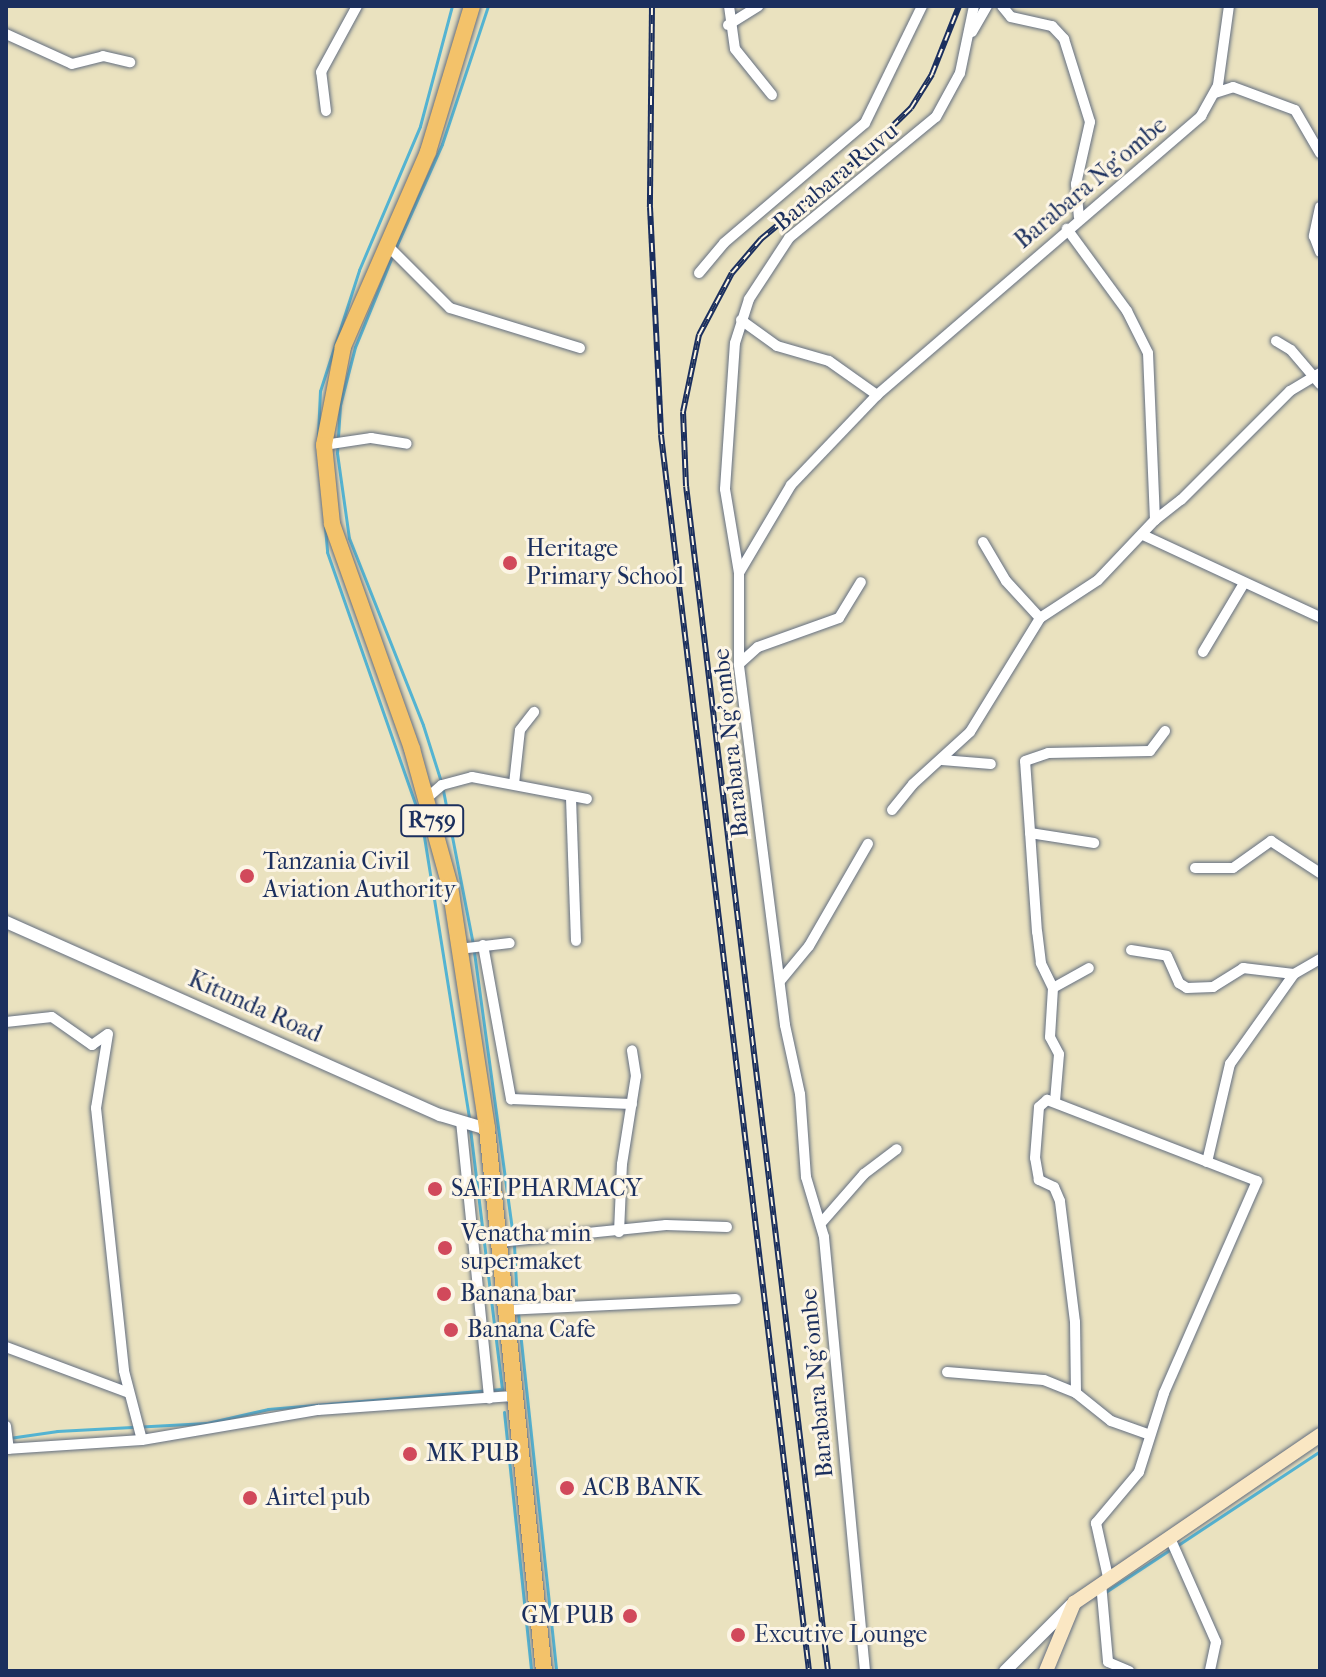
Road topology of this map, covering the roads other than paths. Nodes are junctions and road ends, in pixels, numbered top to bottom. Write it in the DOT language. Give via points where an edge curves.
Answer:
graph roads {
  1 [pos="357,6"];
  2 [pos="472,6"];
  3 [pos="729,6"];
  4 [pos="759,6"];
  5 [pos="922,6"];
  6 [pos="974,6"];
  7 [pos="987,6"];
  8 [pos="1002,6"];
  9 [pos="1229,6"];
  10 [pos="728,25"];
  11 [pos="6,34"];
  12 [pos="970,35"];
  13 [pos="130,62"];
  14 [pos="1215,93"];
  15 [pos="772,95"];
  16 [pos="326,111"];
  17 [pos="1320,153"];
  18 [pos="1320,207"];
  19 [pos="1079,217"];
  20 [pos="1067,229"];
  21 [pos="387,245"];
  22 [pos="1320,252"];
  23 [pos="699,273"];
  24 [pos="741,320"];
  25 [pos="1276,341"];
  26 [pos="580,348"];
  27 [pos="1318,378"];
  28 [pos="877,395"];
  29 [pos="407,444"];
  30 [pos="324,445"];
  31 [pos="1155,520"];
  32 [pos="1143,535"];
  33 [pos="983,542"];
  34 [pos="739,573"];
  35 [pos="861,582"];
  36 [pos="1243,585"];
  37 [pos="1320,617"];
  38 [pos="1040,618"];
  39 [pos="1203,652"];
  40 [pos="739,664"];
  41 [pos="534,712"];
  42 [pos="1165,731"];
  43 [pos="942,760"];
  44 [pos="991,764"];
  45 [pos="514,784"];
  46 [pos="427,798"];
  47 [pos="571,798"];
  48 [pos="587,799"];
  49 [pos="892,810"];
  50 [pos="1030,833"];
  51 [pos="1094,843"];
  52 [pos="868,844"];
  53 [pos="1195,868"];
  54 [pos="1320,873"];
  55 [pos="6,922"];
  56 [pos="576,941"];
  57 [pos="510,943"];
  58 [pos="483,945"];
  59 [pos="459,949"];
  60 [pos="1131,950"];
  61 [pos="1320,959"];
  62 [pos="1089,968"];
  63 [pos="1294,974"];
  64 [pos="780,981"];
  65 [pos="1053,988"];
  66 [pos="6,1022"];
  67 [pos="632,1050"];
  68 [pos="1055,1101"];
  69 [pos="632,1104"];
  70 [pos="461,1121"];
  71 [pos="487,1129"];
  72 [pos="897,1149"];
  73 [pos="1207,1162"];
  74 [pos="822,1222"];
  75 [pos="727,1227"];
  76 [pos="619,1232"];
  77 [pos="499,1242"];
  78 [pos="736,1299"];
  79 [pos="504,1310"];
  80 [pos="6,1347"];
  81 [pos="947,1372"];
  82 [pos="129,1393"];
  83 [pos="1076,1393"];
  84 [pos="512,1396"];
  85 [pos="489,1399"];
  86 [pos="6,1426"];
  87 [pos="1150,1435"];
  88 [pos="1320,1435"];
  89 [pos="142,1440"];
  90 [pos="7,1449"];
  91 [pos="1170,1538"];
  92 [pos="1104,1580"];
  93 [pos="1074,1603"];
  94 [pos="544,1671"];
  95 [pos="865,1671"];
  96 [pos="1005,1671"];
  97 [pos="1046,1671"];
  98 [pos="1129,1671"];
  99 [pos="1210,1671"];
  1 -- 16 [label="street" via="321,72"];
  2 -- 21 [label="main road, R759" via="442,116"];
  3 -- 10 [label="street"];
  4 -- 10 [label="street"];
  5 -- 23 [label="street" via="865,123 724,243"];
  6 -- 12 [label="street, Barabara Ruvu"];
  7 -- 12 [label="street"];
  8 -- 19 [label="street" via="1011,17 1052,26 1064,39 1090,122 1076,184"];
  9 -- 14 [label="street, Barabara Ng'ombe"];
  10 -- 15 [label="street" via="735,49"];
  11 -- 13 [label="street" via="72,64 103,56"];
  12 -- 24 [label="street, Barabara Ruvu" via="960,73 936,117 789,238 759,280"];
  14 -- 17 [label="street" via="1233,87 1295,110"];
  14 -- 19 [label="street, Barabara Ng'ombe" via="1191,125"];
  18 -- 22 [label="street" via="1314,236"];
  19 -- 20 [label="street, Barabara Ng'ombe"];
  20 -- 28 [label="street, Barabara Ng'ombe"];
  20 -- 31 [label="street" via="1127,311 1148,353"];
  21 -- 26 [label="street" via="450,308"];
  21 -- 30 [label="main road, R759" via="343,347"];
  24 -- 28 [label="street" via="777,346 829,361"];
  24 -- 34 [label="street, Barabara Ruvu" via="729,393 725,489"];
  25 -- 27 [label="street"];
  27 -- 31 [label="street" via="1290,391"];
  28 -- 34 [label="street, Barabara Ng'ombe" via="791,485"];
  29 -- 30 [label="street" via="371,438"];
  30 -- 46 [label="main road, R759" via="332,524"];
  31 -- 32 [label="street"];
  32 -- 36 [label="street"];
  32 -- 38 [label="street" via="1098,580"];
  33 -- 38 [label="street" via="1006,581"];
  34 -- 40 [label="street, Barabara Ng'ombe"];
  35 -- 40 [label="street" via="839,618 758,647"];
  36 -- 37 [label="street"];
  36 -- 39 [label="street"];
  38 -- 43 [label="street" via="976,723"];
  40 -- 64 [label="street, Barabara Ng'ombe"];
  41 -- 45 [label="street" via="520,730"];
  42 -- 50 [label="street" via="1150,751 1029,756 1025,761"];
  43 -- 44 [label="street"];
  43 -- 49 [label="street"];
  45 -- 46 [label="street" via="472,777 442,785"];
  45 -- 47 [label="street"];
  46 -- 59 [label="main road, R759" via="450,886"];
  47 -- 48 [label="street"];
  47 -- 56 [label="street"];
  50 -- 51 [label="street"];
  50 -- 65 [label="street" via="1041,963"];
  52 -- 64 [label="street" via="809,946"];
  53 -- 54 [label="street" via="1233,868 1271,841"];
  55 -- 70 [label="street, Kitunda Road"];
  57 -- 58 [label="street"];
  58 -- 59 [label="street"];
  58 -- 69 [label="street" via="511,1099"];
  59 -- 71 [label="main road, R759"];
  60 -- 63 [label="street" via="1167,956 1179,983 1187,988 1213,987 1243,968"];
  61 -- 63 [label="street"];
  62 -- 65 [label="street"];
  63 -- 73 [label="street" via="1230,1064"];
  64 -- 74 [label="street, Barabara Ng'ombe" via="800,1094 806,1177"];
  65 -- 68 [label="street" via="1050,1037 1059,1063"];
  66 -- 82 [label="street" via="52,1017 92,1045 108,1034 96,1108"];
  67 -- 69 [label="street"];
  68 -- 73 [label="street"];
  68 -- 83 [label="street" via="1039,1107 1035,1158 1039,1180 1054,1187 1060,1201 1075,1322"];
  69 -- 76 [label="street"];
  70 -- 71 [label="street, Kitunda Road"];
  70 -- 85 [label="street"];
  71 -- 77 [label="main road, R759"];
  72 -- 74 [label="street" via="864,1174"];
  73 -- 87 [label="street" via="1257,1181 1257,1187 1183,1347"];
  74 -- 95 [label="street, Barabara Ng'ombe"];
  75 -- 76 [label="street" via="676,1225"];
  76 -- 77 [label="street"];
  77 -- 79 [label="main road, R759"];
  78 -- 79 [label="street"];
  79 -- 84 [label="main road, R759"];
  80 -- 82 [label="street"];
  81 -- 83 [label="street" via="1033,1376"];
  82 -- 89 [label="street"];
  83 -- 87 [label="street" via="1102,1415"];
  84 -- 85 [label="street"];
  84 -- 94 [label="main road, R759"];
  85 -- 89 [label="street" via="318,1410"];
  86 -- 90 [label="street"];
  87 -- 92 [label="street" via="1139,1472 1096,1523"];
  88 -- 91 [label="main road"];
  89 -- 90 [label="street"];
  91 -- 92 [label="main road"];
  91 -- 99 [label="street" via="1216,1642"];
  92 -- 93 [label="main road"];
  92 -- 98 [label="street" via="1108,1662"];
  93 -- 96 [label="street"];
  93 -- 97 [label="main road"];
}
